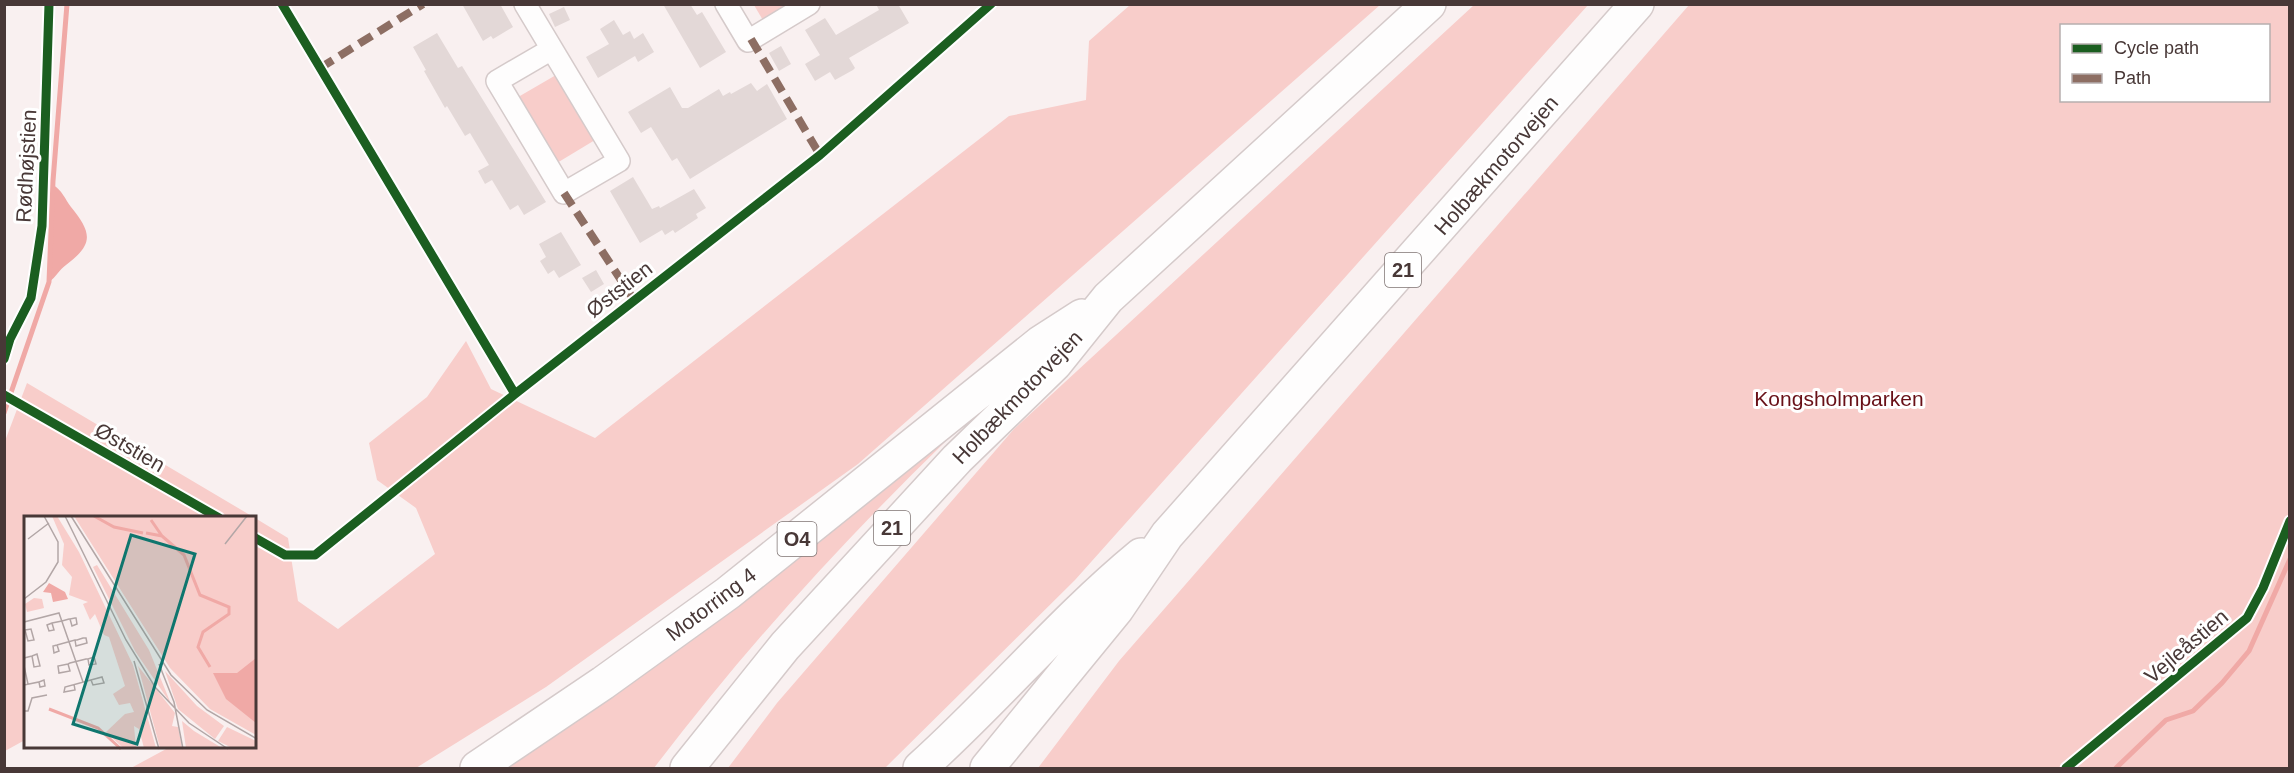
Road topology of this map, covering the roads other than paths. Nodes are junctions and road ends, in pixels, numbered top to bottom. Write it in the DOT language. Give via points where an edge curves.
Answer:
graph roads {
  1 [pos="525,4"];
  2 [pos="726,4"];
  3 [pos="809,4"];
  4 [pos="1429,4"];
  5 [pos="1637,4"];
  6 [pos="552,49"];
  7 [pos="1108,298"];
  8 [pos="1167,534"];
  9 [pos="477,768"];
  10 [pos="687,768"];
  11 [pos="920,768"];
  12 [pos="987,768"];
  1 -- 6 [label="street"];
  2 -- 3 [label="street" via="748,41"];
  4 -- 7 [label="highway, Holbækmotorvejen / 21"];
  5 -- 8 [label="highway, Holbækmotorvejen / 21"];
  6 -- 6 [label="street" via="619,161 564,193 497,81"];
  7 -- 9 [label="highway, Motorring 4 / O4" via="1040,343 728,593"];
  7 -- 10 [label="highway, Holbækmotorvejen / 21" via="1055,364 957,459 800,630"];
  8 -- 11 [label="highway" via="1102,587 963,730"];
  8 -- 12 [label="highway, Holbækmotorvejen / 21" via="1118,609"];
}
